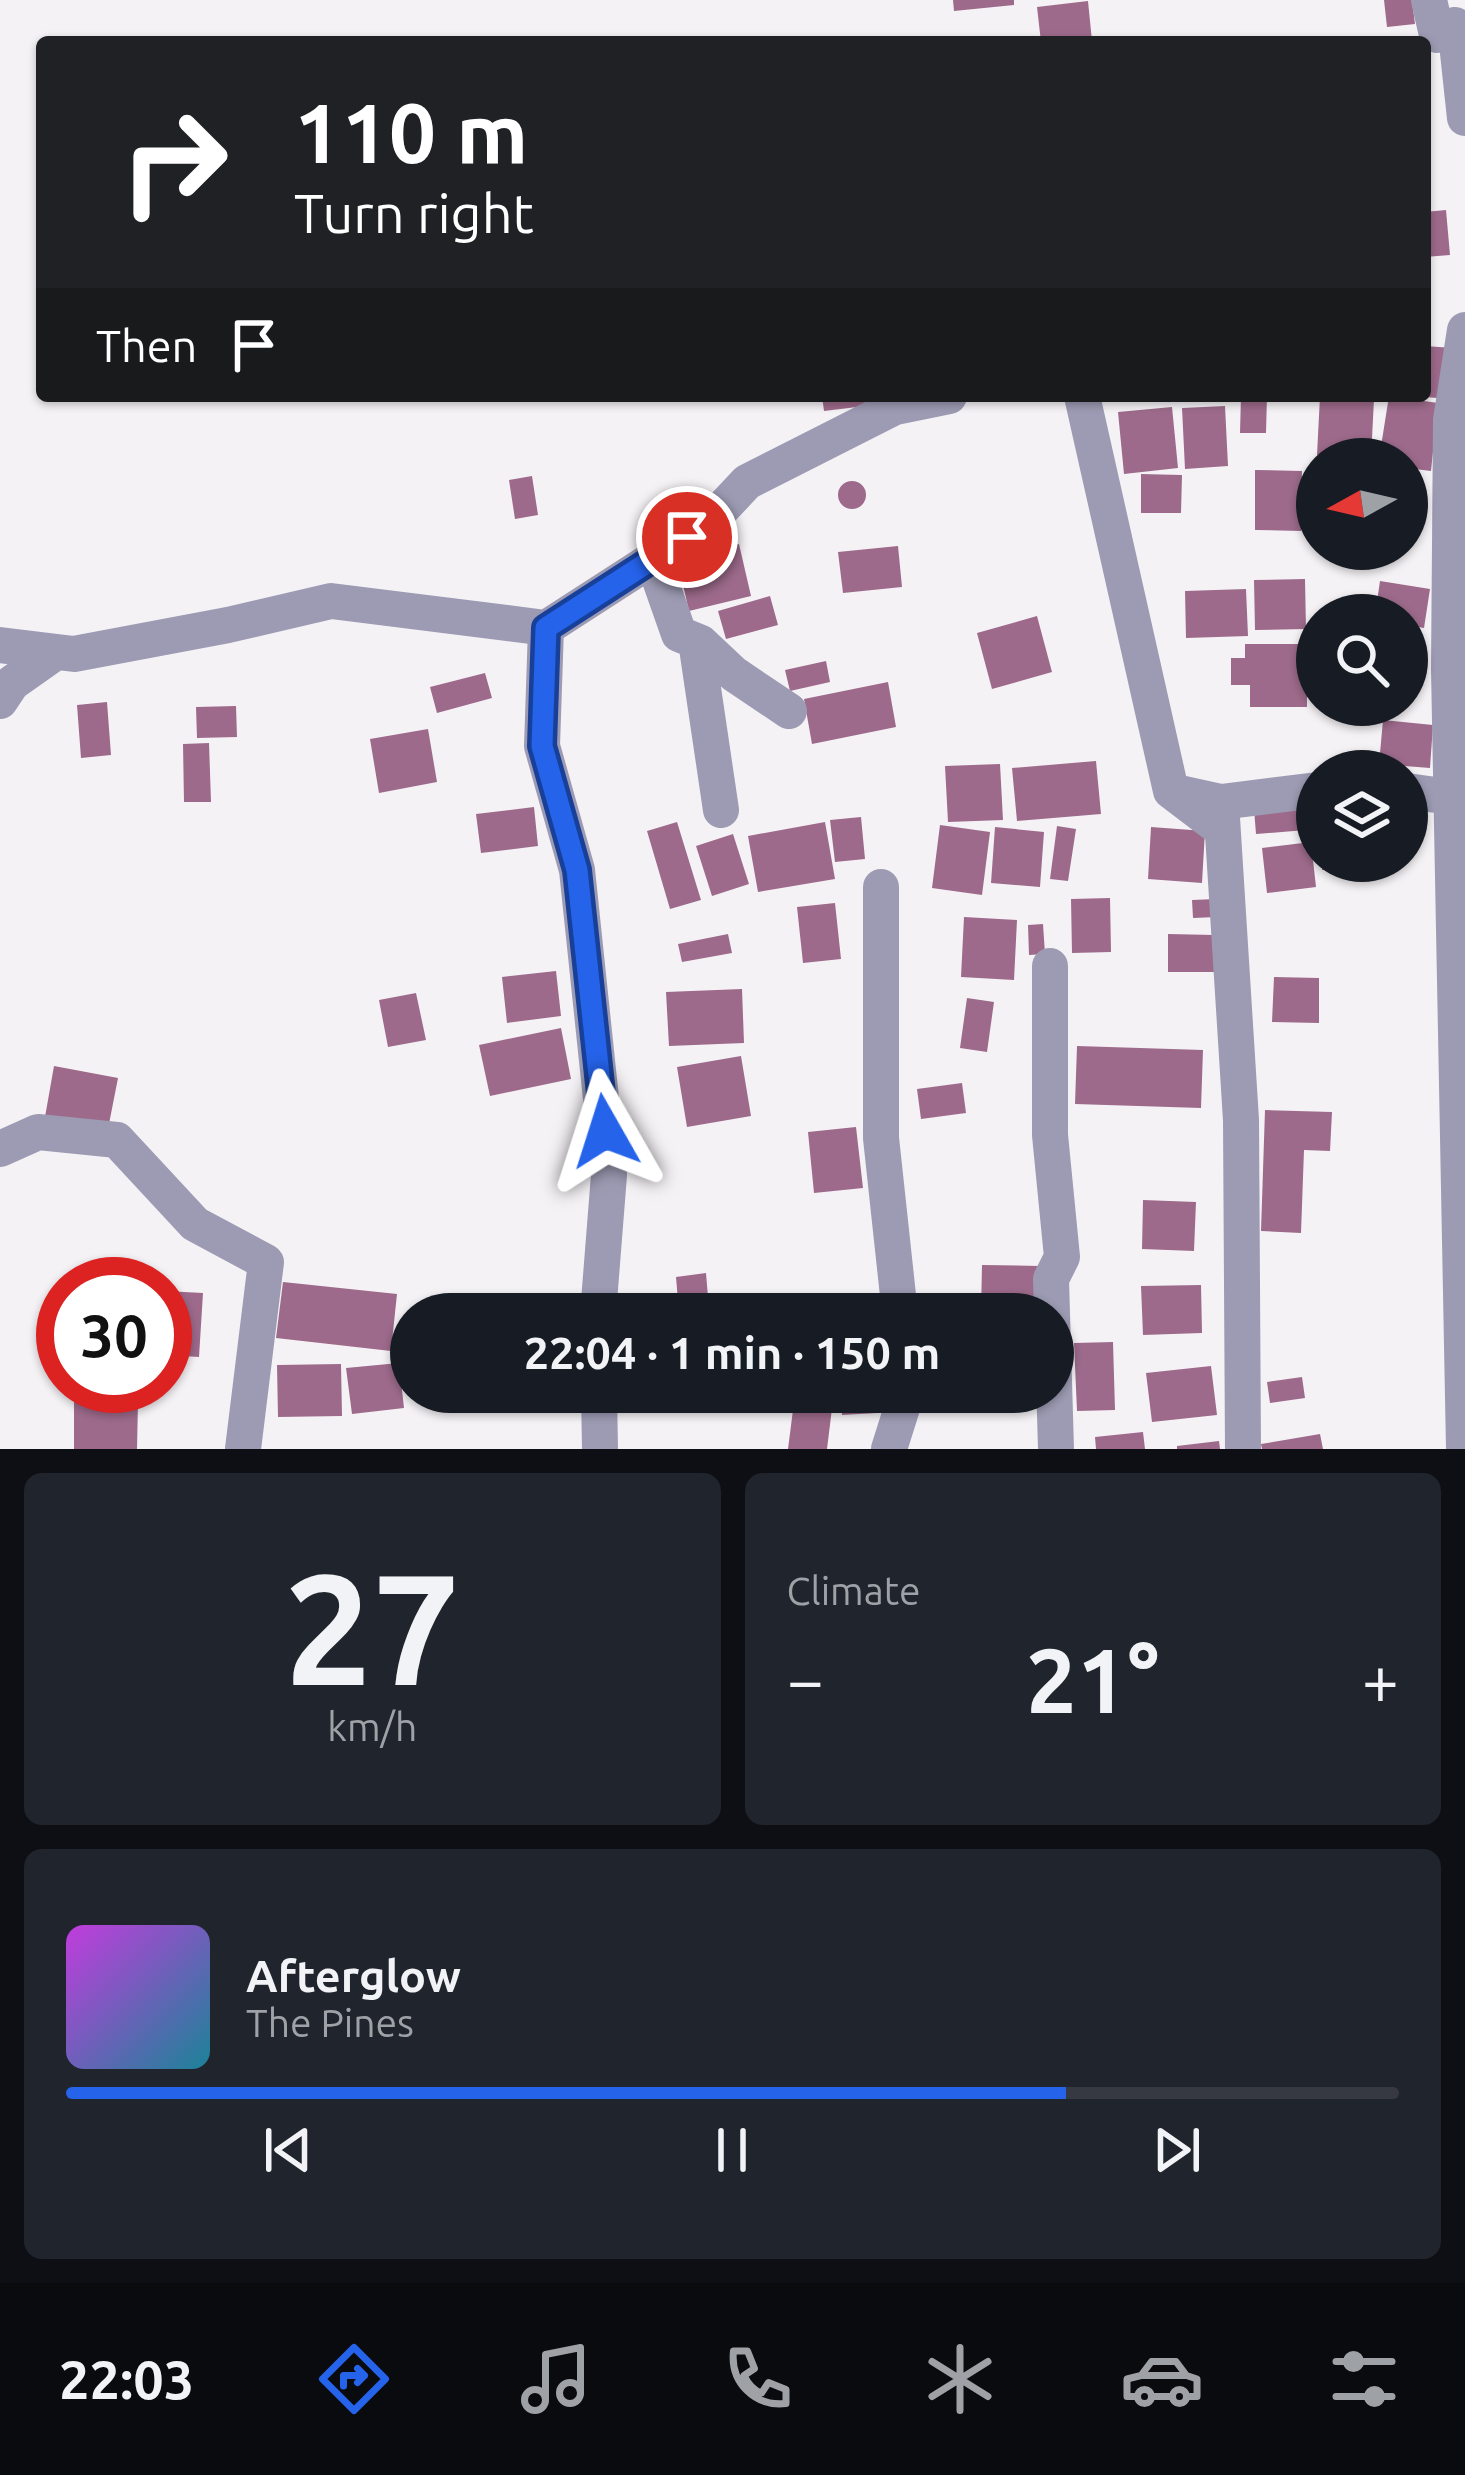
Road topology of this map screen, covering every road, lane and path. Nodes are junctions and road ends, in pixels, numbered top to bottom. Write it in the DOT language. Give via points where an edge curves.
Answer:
graph roads {
  1 [pos="1442,25"];
  2 [pos="1465,118"];
  3 [pos="1465,330"];
  4 [pos="920,402"];
  5 [pos="1083,402"];
  6 [pos="1458,487"];
  7 [pos="653,560"];
  8 [pos="546,628"];
  9 [pos="696,640"];
  10 [pos="0,644"];
  11 [pos="56,652"];
  12 [pos="0,701"];
  13 [pos="789,711"];
  14 [pos="1296,793"];
  15 [pos="1428,794"];
  16 [pos="1450,797"];
  17 [pos="1221,802"];
  18 [pos="722,810"];
  19 [pos="881,886"];
  20 [pos="1050,966"];
  21 [pos="0,1149"];
  22 [pos="600,1293"];
  23 [pos="898,1293"];
  24 [pos="599,1413"];
  25 [pos="901,1413"];
  26 [pos="244,1449"];
  27 [pos="600,1449"];
  28 [pos="889,1449"];
  29 [pos="1056,1449"];
  30 [pos="1243,1449"];
  31 [pos="1464,1449"];
  1 -- 2 [label="street"];
  3 -- 6 [label="street" via="1451,419"];
  4 -- 7 [label="street" via="895,407 748,482"];
  5 -- 17 [label="street" via="1172,791"];
  6 -- 16 [label="street"];
  7 -- 8 [label="street"];
  7 -- 9 [label="street" via="679,634"];
  8 -- 11 [label="street" via="331,601"];
  8 -- 22 [label="street" via="542,746 577,870 609,1175"];
  9 -- 13 [label="street"];
  9 -- 18 [label="street"];
  10 -- 11 [label="street"];
  11 -- 12 [label="street"];
  14 -- 17 [label="street"];
  15 -- 16 [label="street"];
  16 -- 31 [label="street"];
  17 -- 30 [label="street" via="1241,1120"];
  19 -- 23 [label="street" via="881,1138"];
  20 -- 29 [label="street" via="1050,1135 1062,1257 1051,1279"];
  21 -- 26 [label="street" via="38,1132 116,1140 195,1224 266,1262"];
  24 -- 27 [label="street"];
  25 -- 28 [label="street"];
}
